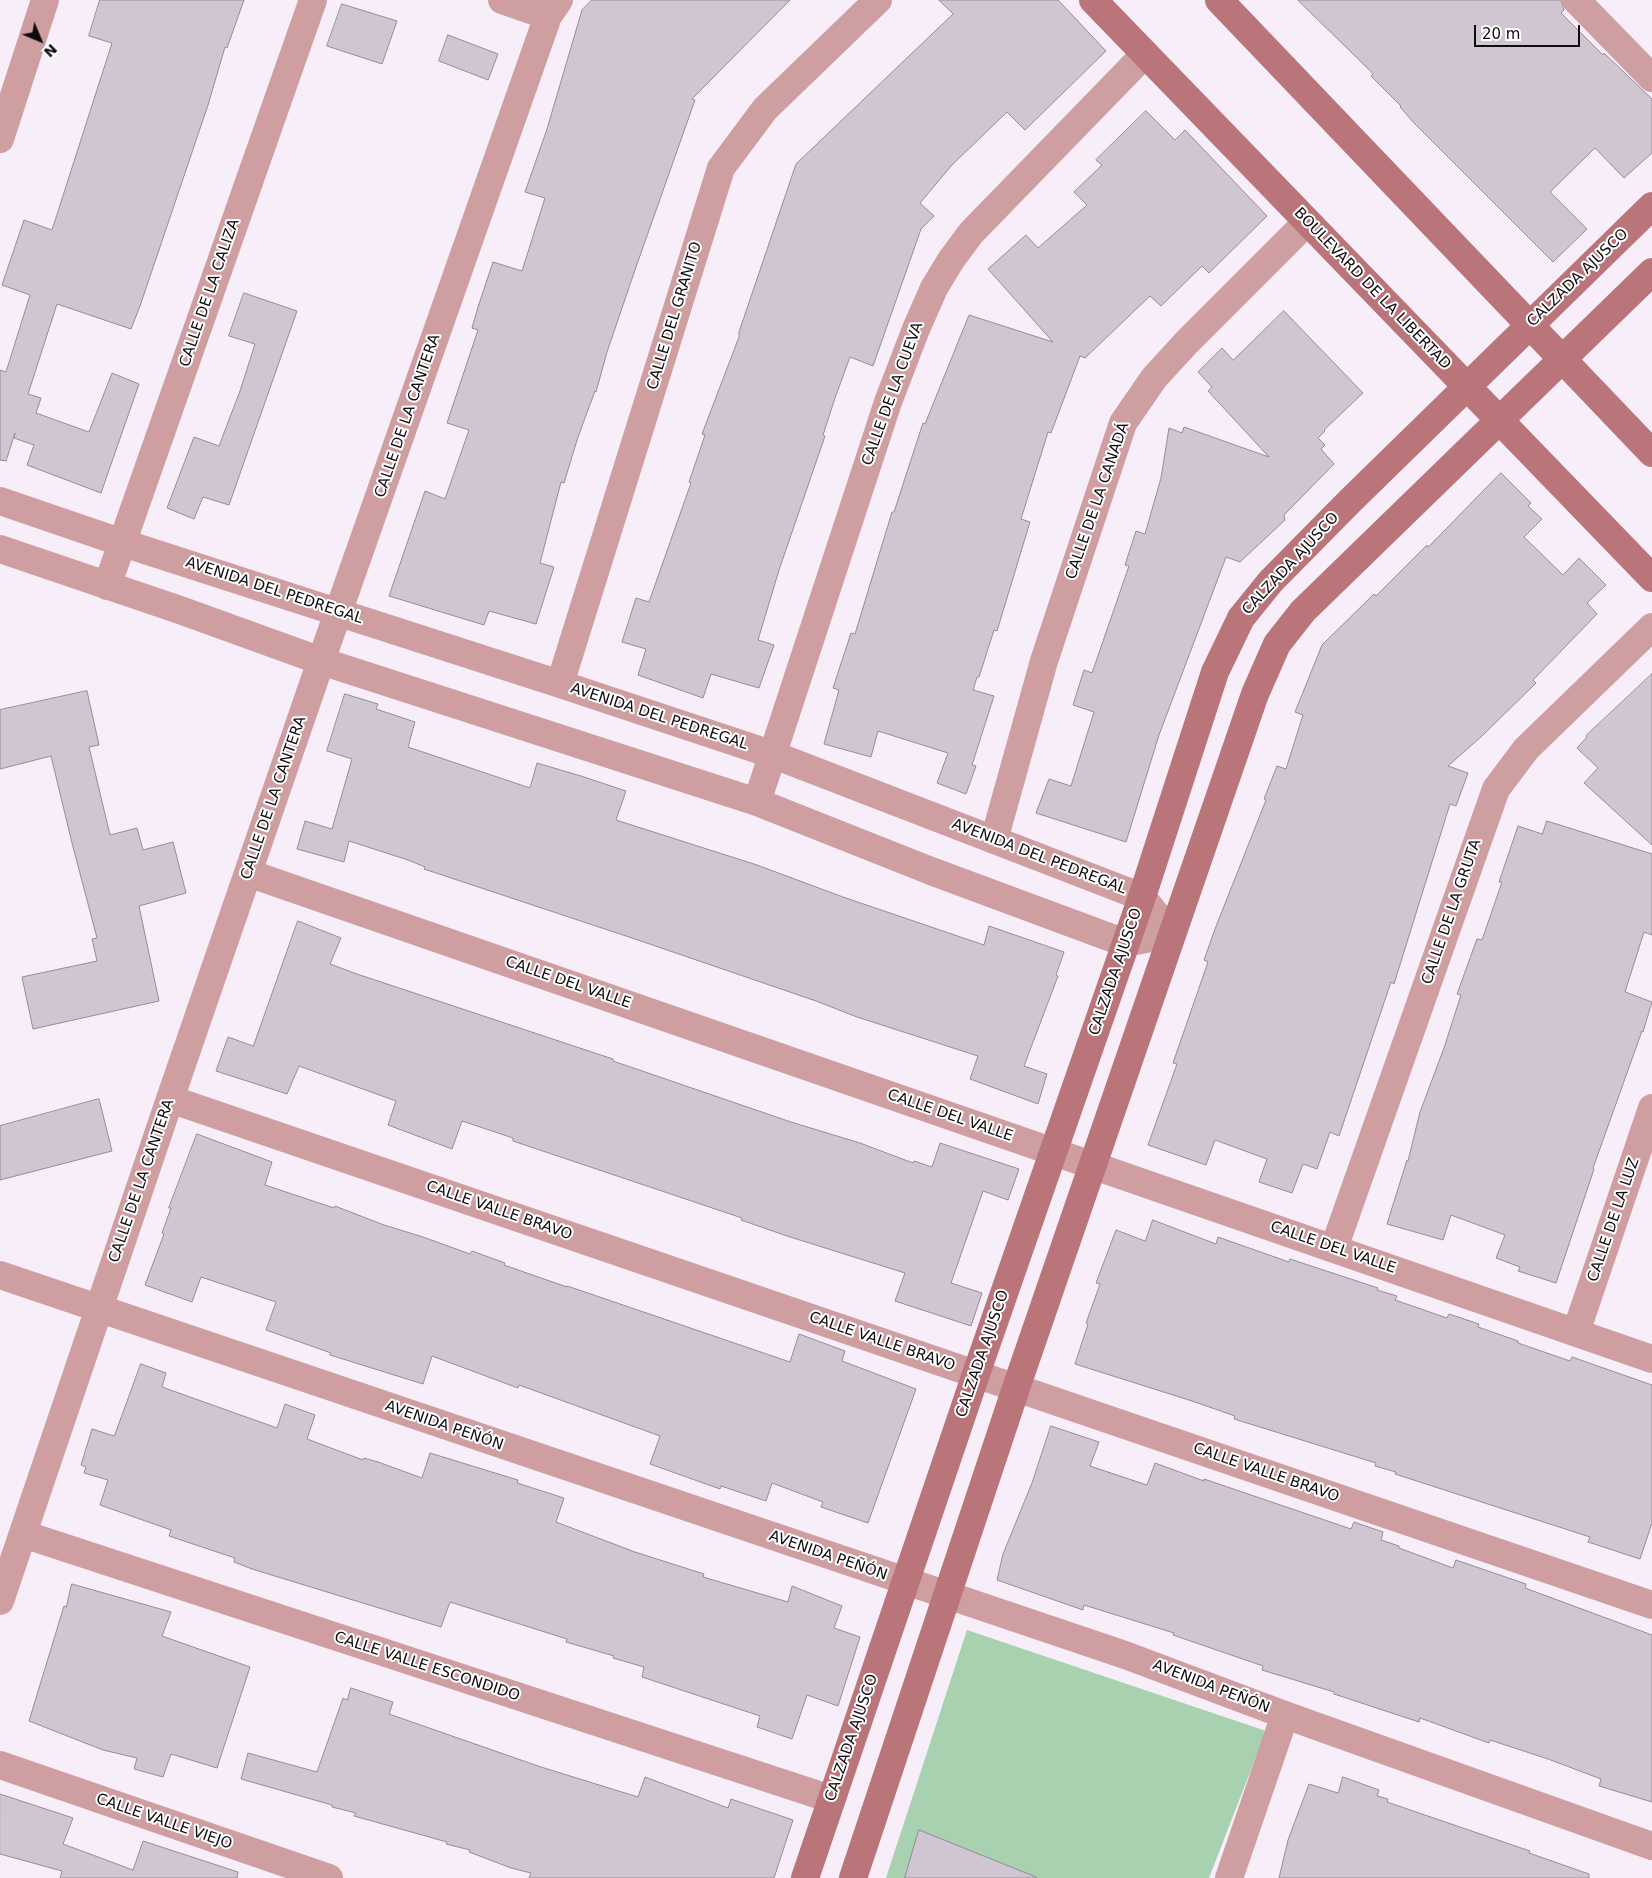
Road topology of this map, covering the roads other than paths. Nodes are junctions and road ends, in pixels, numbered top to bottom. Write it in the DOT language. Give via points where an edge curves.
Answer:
graph roads {
  1 [pos="46,0"];
  2 [pos="313,0"];
  3 [pos="502,0"];
  4 [pos="878,0"];
  5 [pos="1093,0"];
  6 [pos="1219,0"];
  7 [pos="1576,0"];
  8 [pos="554,8"];
  9 [pos="1145,54"];
  10 [pos="1652,78"];
  11 [pos="0,139"];
  12 [pos="1652,206"];
  13 [pos="1307,222"];
  14 [pos="1652,272"];
  15 [pos="1530,324"];
  16 [pos="1562,360"];
  17 [pos="1467,386"];
  18 [pos="1499,420"];
  19 [pos="1652,453"];
  20 [pos="0,501"];
  21 [pos="123,543"];
  22 [pos="0,549"];
  23 [pos="1652,578"];
  24 [pos="107,586"];
  25 [pos="340,612"];
  26 [pos="1652,627"];
  27 [pos="321,661"];
  28 [pos="560,684"];
  29 [pos="774,755"];
  30 [pos="757,802"];
  31 [pos="994,840"];
  32 [pos="248,873"];
  33 [pos="1142,897"];
  34 [pos="1172,934"];
  35 [pos="1126,943"];
  36 [pos="170,1099"];
  37 [pos="1652,1108"];
  38 [pos="1053,1151"];
  39 [pos="1094,1165"];
  40 [pos="1334,1248"];
  41 [pos="0,1275"];
  42 [pos="98,1309"];
  43 [pos="1576,1332"];
  44 [pos="1652,1359"];
  45 [pos="976,1374"];
  46 [pos="1016,1388"];
  47 [pos="23,1534"];
  48 [pos="905,1582"];
  49 [pos="947,1595"];
  50 [pos="0,1601"];
  51 [pos="1652,1605"];
  52 [pos="1285,1715"];
  53 [pos="0,1765"];
  54 [pos="832,1799"];
  55 [pos="1652,1846"];
  56 [pos="329,1878"];
  57 [pos="804,1878"];
  58 [pos="852,1878"];
  59 [pos="1229,1878"];
  1 -- 11 [label="street"];
  2 -- 21 [label="street, CALLE DE LA CALIZA"];
  3 -- 8 [label="street"];
  4 -- 28 [label="street, CALLE DEL GRANITO" via="765,109 721,168"];
  5 -- 9 [label="street, BOULEVARD DE LA LIBERTAD"];
  6 -- 15 [label="street"];
  7 -- 10 [label="street"];
  8 -- 25 [label="street, CALLE DE LA CANTERA"];
  9 -- 13 [label="street, BOULEVARD DE LA LIBERTAD"];
  9 -- 29 [label="street, CALLE DE LA CUEVA" via="971,233 934,288 888,402"];
  12 -- 15 [label="street, CALZADA AJUSCO"];
  13 -- 17 [label="street, BOULEVARD DE LA LIBERTAD"];
  13 -- 31 [label="street, CALLE DE LA CANADÁ" via="1154,378 1123,423 1044,661"];
  14 -- 16 [label="street"];
  15 -- 16 [label="street"];
  15 -- 17 [label="street, CALZADA AJUSCO"];
  16 -- 18 [label="street"];
  16 -- 19 [label="street"];
  17 -- 18 [label="street, BOULEVARD DE LA LIBERTAD"];
  17 -- 33 [label="street, CALZADA AJUSCO" via="1272,581 1241,618 1215,672"];
  18 -- 23 [label="street, BOULEVARD DE LA LIBERTAD"];
  18 -- 34 [label="street" via="1303,610 1277,644 1256,694"];
  20 -- 21 [label="street, AVENIDA DEL PEDREGAL"];
  21 -- 24 [label="street, CALLE DE LA CALIZA"];
  21 -- 25 [label="street, AVENIDA DEL PEDREGAL"];
  22 -- 24 [label="street"];
  24 -- 27 [label="street"];
  25 -- 27 [label="street, CALLE DE LA CANTERA"];
  25 -- 28 [label="street, AVENIDA DEL PEDREGAL"];
  26 -- 40 [label="street, CALLE DE LA GRUTA" via="1526,749 1496,789"];
  27 -- 30 [label="street"];
  27 -- 32 [label="street, CALLE DE LA CANTERA"];
  28 -- 29 [label="street, AVENIDA DEL PEDREGAL"];
  29 -- 30 [label="street, CALLE DE LA CUEVA"];
  29 -- 31 [label="street, AVENIDA DEL PEDREGAL"];
  30 -- 35 [label="street"];
  31 -- 33 [label="street, AVENIDA DEL PEDREGAL"];
  32 -- 36 [label="street, CALLE DE LA CANTERA"];
  32 -- 38 [label="street, CALLE DEL VALLE"];
  33 -- 34 [label="street, AVENIDA DEL PEDREGAL"];
  33 -- 35 [label="street, CALZADA AJUSCO"];
  34 -- 35 [label="street"];
  34 -- 39 [label="street"];
  35 -- 38 [label="street, CALZADA AJUSCO"];
  36 -- 42 [label="street, CALLE DE LA CANTERA"];
  36 -- 45 [label="street, CALLE VALLE BRAVO"];
  37 -- 43 [label="street, CALLE DE LA LUZ"];
  38 -- 39 [label="street, CALLE DEL VALLE"];
  38 -- 45 [label="street, CALZADA AJUSCO"];
  39 -- 40 [label="street, CALLE DEL VALLE"];
  39 -- 46 [label="street"];
  40 -- 43 [label="street, CALLE DEL VALLE"];
  41 -- 42 [label="street, AVENIDA PEÑÓN"];
  42 -- 47 [label="street, CALLE DE LA CANTERA"];
  42 -- 48 [label="street, AVENIDA PEÑÓN"];
  43 -- 44 [label="street, CALLE DEL VALLE"];
  45 -- 46 [label="street, CALLE VALLE BRAVO"];
  45 -- 48 [label="street, CALZADA AJUSCO"];
  46 -- 49 [label="street"];
  46 -- 51 [label="street, CALLE VALLE BRAVO"];
  47 -- 50 [label="street, CALLE DE LA CANTERA"];
  47 -- 54 [label="street, CALLE VALLE ESCONDIDO"];
  48 -- 49 [label="street, AVENIDA PEÑÓN"];
  48 -- 54 [label="street, CALZADA AJUSCO"];
  49 -- 52 [label="street, AVENIDA PEÑÓN" via="1125,1655"];
  49 -- 58 [label="street"];
  52 -- 55 [label="street, AVENIDA PEÑÓN"];
  52 -- 59 [label="street"];
  53 -- 56 [label="street, CALLE VALLE VIEJO"];
  54 -- 57 [label="street, CALZADA AJUSCO"];
}
